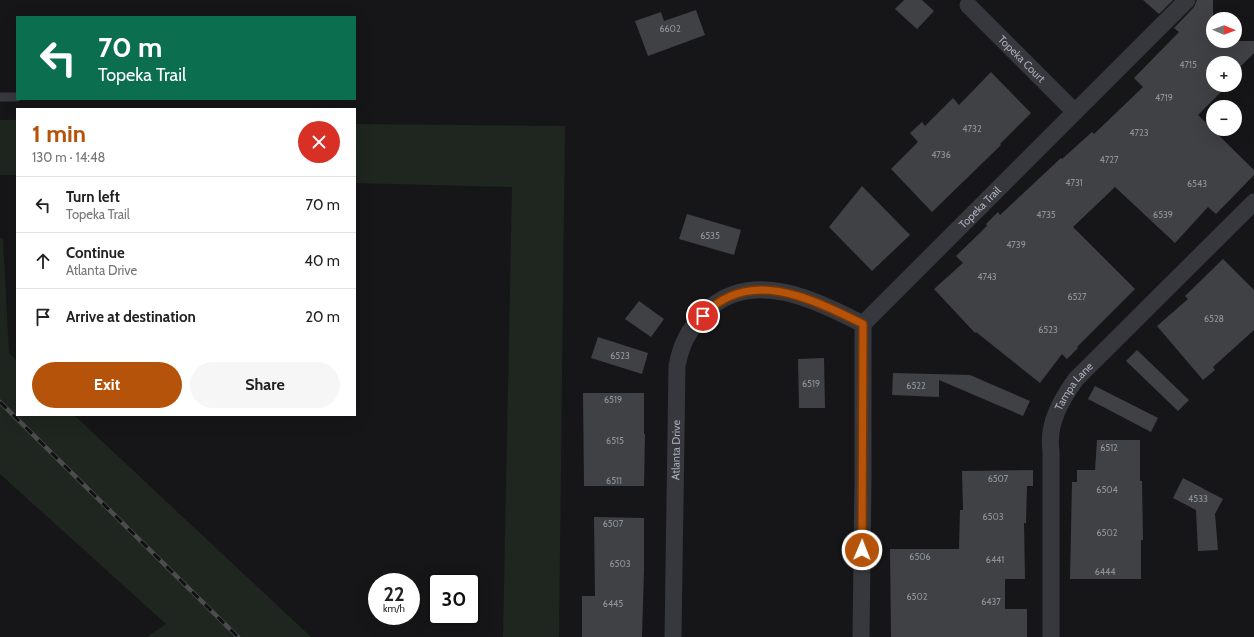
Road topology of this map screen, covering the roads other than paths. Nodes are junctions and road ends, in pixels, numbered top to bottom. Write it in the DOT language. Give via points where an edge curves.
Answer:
graph roads {
  1 [pos="1187,0"];
  2 [pos="968,5"];
  3 [pos="0,97"];
  4 [pos="16,97"];
  5 [pos="1075,112"];
  6 [pos="1254,202"];
  7 [pos="863,324"];
  8 [pos="673,637"];
  9 [pos="861,637"];
  10 [pos="1051,637"];
  1 -- 5 [label="street, Topeka Trail"];
  2 -- 5 [label="street, Topeka Court"];
  3 -- 4 [label="lane"];
  5 -- 7 [label="street, Topeka Trail"];
  6 -- 10 [label="street, Tampa Lane" via="1076,379 1061,400 1050,442"];
  7 -- 8 [label="street, Atlanta Drive" via="791,294 760,289 741,292 715,304 695,323 685,339 677,366"];
  7 -- 9 [label="street"];
}
